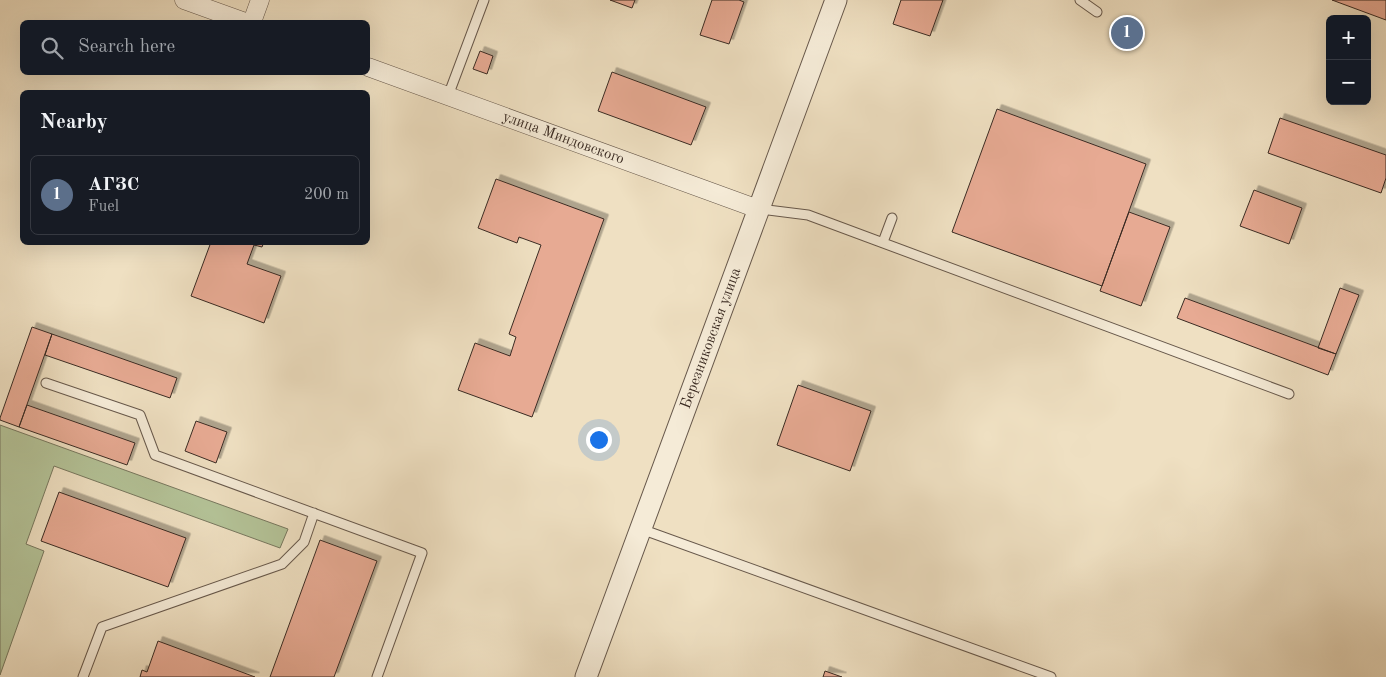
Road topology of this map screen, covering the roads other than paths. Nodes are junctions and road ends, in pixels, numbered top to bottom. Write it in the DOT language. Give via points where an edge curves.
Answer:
graph roads {
  1 [pos="184,0"];
  2 [pos="260,0"];
  3 [pos="484,0"];
  4 [pos="836,0"];
  5 [pos="1080,0"];
  6 [pos="1097,12"];
  7 [pos="239,20"];
  8 [pos="253,20"];
  9 [pos="370,68"];
  10 [pos="448,96"];
  11 [pos="758,209"];
  12 [pos="892,218"];
  13 [pos="883,242"];
  14 [pos="46,383"];
  15 [pos="1289,394"];
  16 [pos="314,514"];
  17 [pos="641,529"];
  18 [pos="82,677"];
  19 [pos="377,677"];
  20 [pos="586,677"];
  21 [pos="1051,677"];
  1 -- 7 [label="street"];
  2 -- 8 [label="street"];
  3 -- 10 [label="lane"];
  4 -- 11 [label="street, Березниковская улица"];
  5 -- 6 [label="lane"];
  9 -- 10 [label="street, улица Миндовского"];
  10 -- 11 [label="street, улица Миндовского"];
  11 -- 13 [label="lane" via="808,214"];
  11 -- 17 [label="street, Березниковская улица"];
  12 -- 13 [label="lane"];
  13 -- 15 [label="lane"];
  14 -- 16 [label="lane" via="140,415 155,455"];
  16 -- 18 [label="lane" via="304,542 282,564 102,627"];
  16 -- 19 [label="lane" via="422,553"];
  17 -- 20 [label="street, Березниковская улица"];
  17 -- 21 [label="lane"];
}
